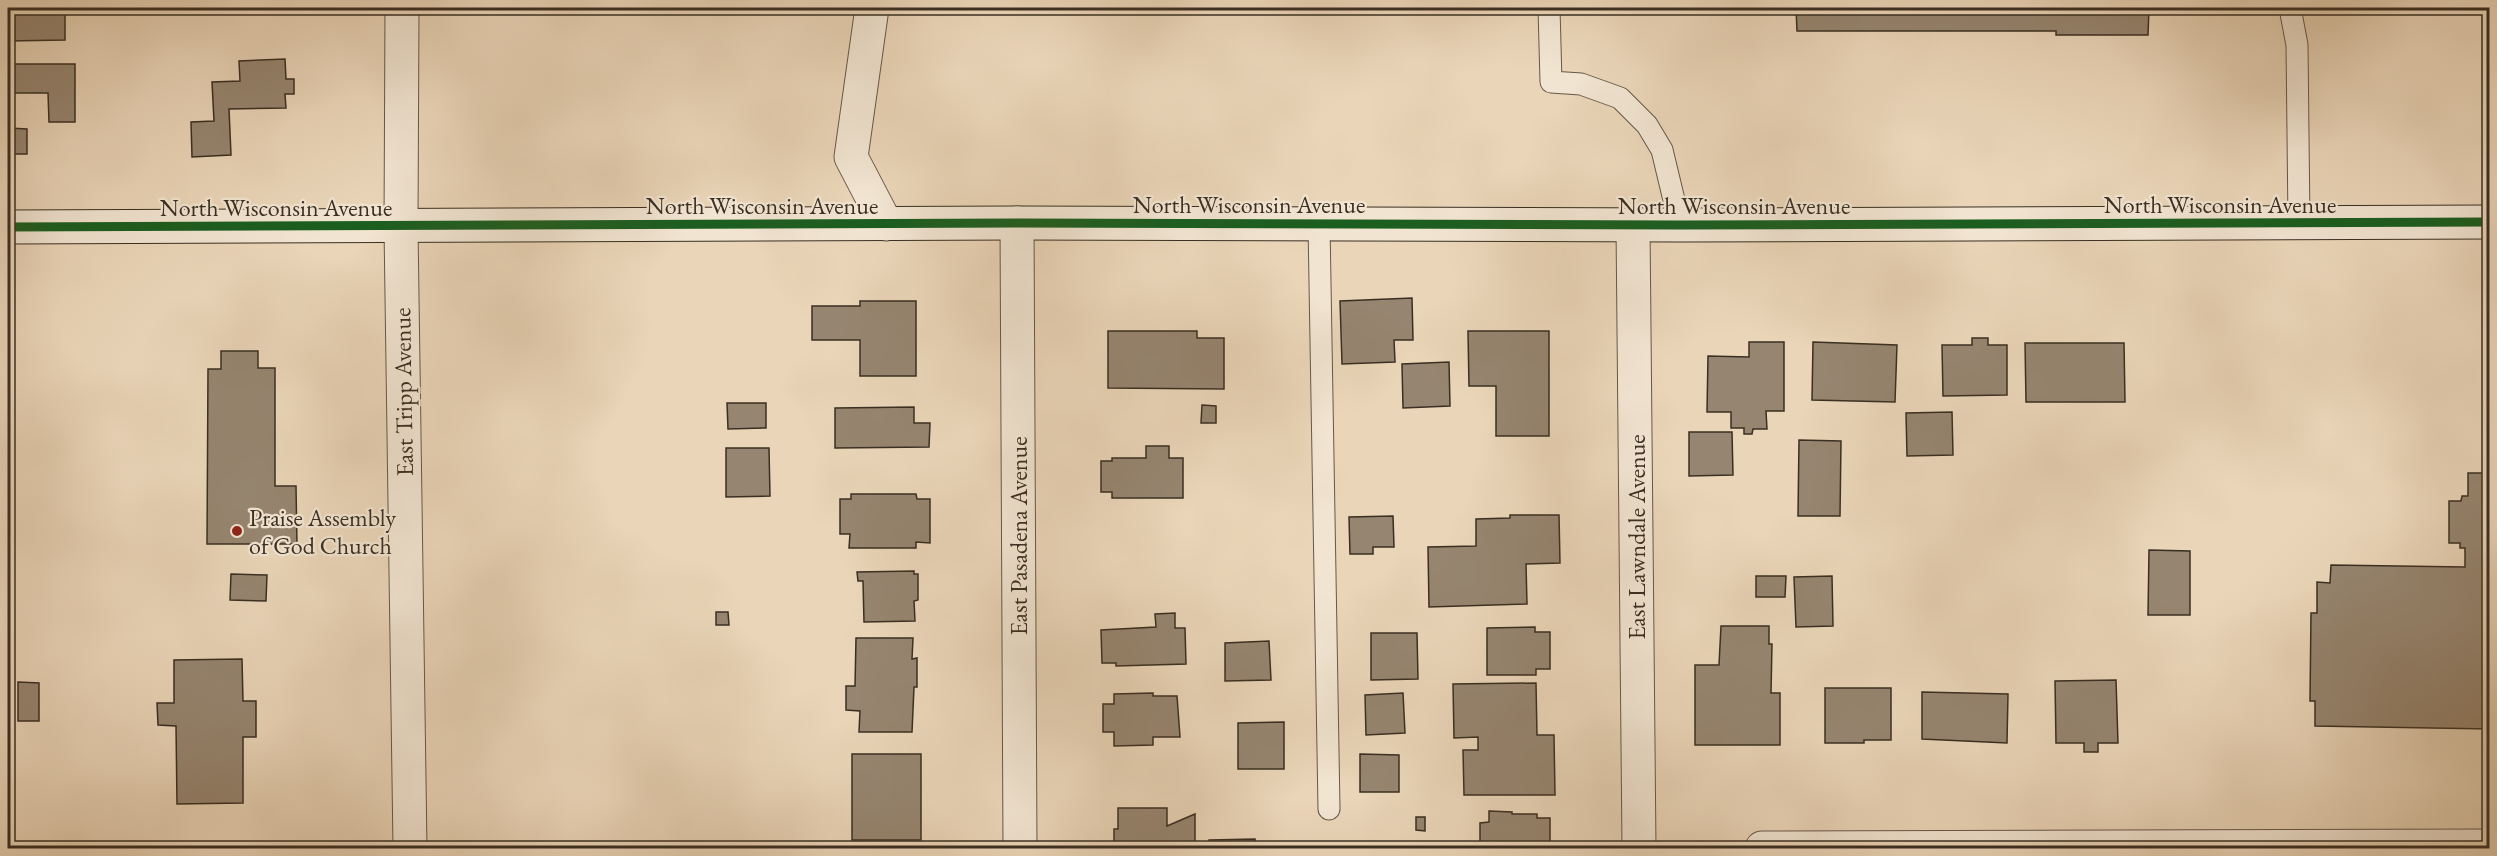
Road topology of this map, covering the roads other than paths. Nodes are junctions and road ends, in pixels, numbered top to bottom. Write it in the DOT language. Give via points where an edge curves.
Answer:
graph roads {
  1 [pos="402,8"];
  2 [pos="872,8"];
  3 [pos="1549,8"];
  4 [pos="2290,8"];
  5 [pos="2490,222"];
  6 [pos="1017,223"];
  7 [pos="2299,223"];
  8 [pos="886,224"];
  9 [pos="1319,224"];
  10 [pos="1633,225"];
  11 [pos="1680,225"];
  12 [pos="8,227"];
  13 [pos="401,227"];
  14 [pos="1329,809"];
  15 [pos="2490,846"];
  16 [pos="410,849"];
  17 [pos="1020,849"];
  18 [pos="1639,849"];
  19 [pos="1762,849"];
  1 -- 13 [label="street, East Tripp Avenue"];
  2 -- 8 [label="street" via="851,157"];
  3 -- 11 [label="lane" via="1551,82 1581,84 1620,98 1647,125 1662,150"];
  4 -- 7 [label="lane" via="2297,45"];
  5 -- 7 [label="street, North Wisconsin Avenue"];
  6 -- 8 [label="street, North Wisconsin Avenue"];
  6 -- 9 [label="street, North Wisconsin Avenue"];
  6 -- 17 [label="street, East Pasadena Avenue"];
  7 -- 11 [label="street, North Wisconsin Avenue"];
  8 -- 13 [label="street, North Wisconsin Avenue"];
  9 -- 10 [label="street, North Wisconsin Avenue"];
  9 -- 14 [label="lane"];
  10 -- 11 [label="street, North Wisconsin Avenue"];
  10 -- 18 [label="street, East Lawndale Avenue"];
  12 -- 13 [label="street, North Wisconsin Avenue"];
  13 -- 16 [label="street, East Tripp Avenue"];
  15 -- 19 [label="street"];
}
